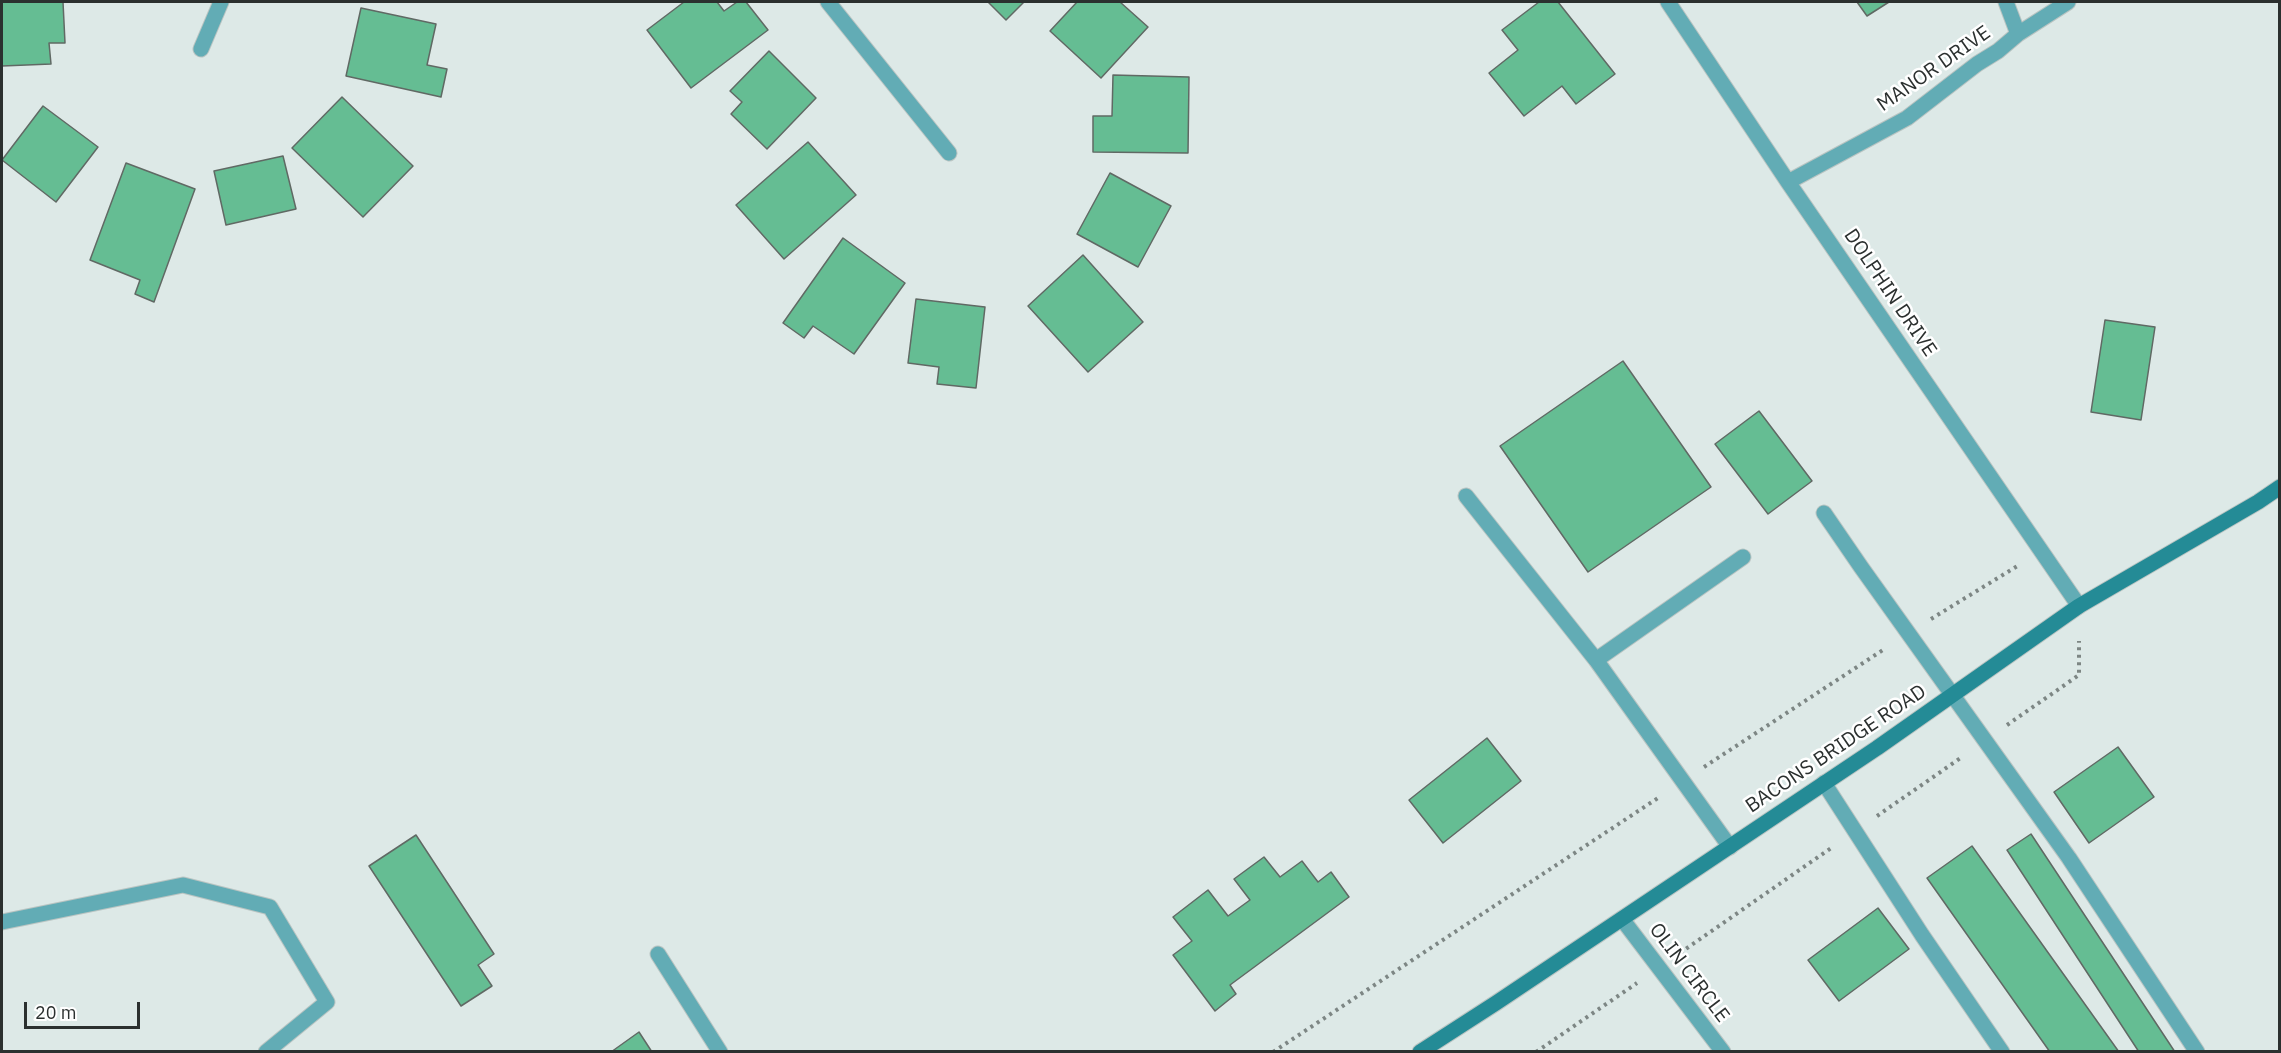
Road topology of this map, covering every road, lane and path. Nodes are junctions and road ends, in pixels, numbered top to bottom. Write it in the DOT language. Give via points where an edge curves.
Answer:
graph roads {
  1 [pos="221,2"];
  2 [pos="828,2"];
  3 [pos="1668,2"];
  4 [pos="2006,2"];
  5 [pos="2068,2"];
  6 [pos="2018,34"];
  7 [pos="201,49"];
  8 [pos="949,153"];
  9 [pos="1788,182"];
  10 [pos="2280,487"];
  11 [pos="1466,496"];
  12 [pos="1824,513"];
  13 [pos="2041,552"];
  14 [pos="1743,557"];
  15 [pos="2079,606"];
  16 [pos="1909,633"];
  17 [pos="1596,660"];
  18 [pos="1954,694"];
  19 [pos="1683,781"];
  20 [pos="1824,783"];
  21 [pos="1730,847"];
  22 [pos="1622,919"];
  23 [pos="2,922"];
  24 [pos="658,954"];
  25 [pos="266,1052"];
  26 [pos="720,1052"];
  27 [pos="1273,1052"];
  28 [pos="1420,1052"];
  29 [pos="1723,1052"];
  30 [pos="2002,1052"];
  31 [pos="2197,1052"];
  1 -- 7 [label="street"];
  2 -- 8 [label="street"];
  3 -- 9 [label="street, DOLPHIN DRIVE"];
  4 -- 6 [label="street"];
  5 -- 6 [label="street, MANOR DRIVE"];
  6 -- 9 [label="street, MANOR DRIVE" via="1907,118"];
  9 -- 13 [label="street, DOLPHIN DRIVE"];
  10 -- 15 [label="main road, BACONS BRIDGE ROAD"];
  11 -- 17 [label="street"];
  12 -- 16 [label="street"];
  13 -- 15 [label="street, DOLPHIN DRIVE"];
  13 -- 16 [label="path"];
  14 -- 17 [label="street"];
  15 -- 18 [label="main road, BACONS BRIDGE ROAD"];
  16 -- 18 [label="street"];
  16 -- 19 [label="path"];
  17 -- 19 [label="street"];
  18 -- 20 [label="main road, BACONS BRIDGE ROAD"];
  18 -- 31 [label="street" via="2069,858"];
  19 -- 21 [label="street"];
  19 -- 27 [label="path"];
  20 -- 21 [label="main road, BACONS BRIDGE ROAD"];
  20 -- 30 [label="street"];
  21 -- 22 [label="main road, BACONS BRIDGE ROAD"];
  22 -- 28 [label="main road, BACONS BRIDGE ROAD"];
  22 -- 29 [label="street, OLIN CIRCLE"];
  23 -- 25 [label="street" via="183,885 270,907 327,1002"];
  24 -- 26 [label="street"];
}
